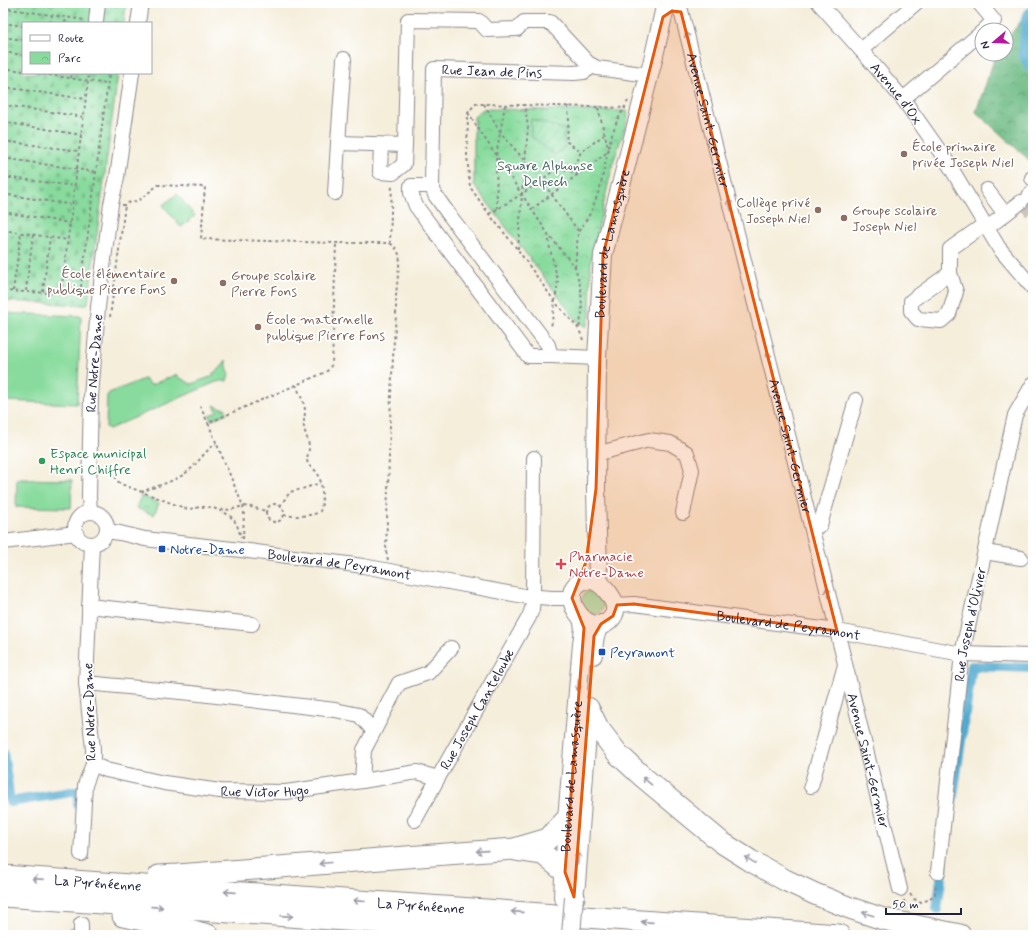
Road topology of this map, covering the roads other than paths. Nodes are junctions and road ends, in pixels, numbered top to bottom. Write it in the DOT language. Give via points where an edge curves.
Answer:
graph roads {
  1 [pos="98,3"];
  2 [pos="141,3"];
  3 [pos="819,3"];
  4 [pos="916,3"];
  5 [pos="979,3"];
  6 [pos="672,9"];
  7 [pos="96,21"];
  8 [pos="138,22"];
  9 [pos="993,22"];
  10 [pos="974,39"];
  11 [pos="861,50"];
  12 [pos="344,59"];
  13 [pos="593,66"];
  14 [pos="132,74"];
  15 [pos="649,76"];
  16 [pos="903,99"];
  17 [pos="338,143"];
  18 [pos="381,145"];
  19 [pos="405,145"];
  20 [pos="396,170"];
  21 [pos="411,186"];
  22 [pos="432,186"];
  23 [pos="987,190"];
  24 [pos="335,193"];
  25 [pos="1028,197"];
  26 [pos="1005,214"];
  27 [pos="986,226"];
  28 [pos="950,274"];
  29 [pos="1033,288"];
  30 [pos="549,351"];
  31 [pos="594,358"];
  32 [pos="1033,384"];
  33 [pos="856,400"];
  34 [pos="596,454"];
  35 [pos="534,458"];
  36 [pos="596,489"];
  37 [pos="90,511"];
  38 [pos="684,513"];
  39 [pos="812,529"];
  40 [pos="107,531"];
  41 [pos="76,533"];
  42 [pos="3,542"];
  43 [pos="92,544"];
  44 [pos="985,552"];
  45 [pos="1021,558"];
  46 [pos="581,582"];
  47 [pos="600,584"];
  48 [pos="533,597"];
  49 [pos="572,598"];
  50 [pos="615,605"];
  51 [pos="89,606"];
  52 [pos="582,618"];
  53 [pos="252,624"];
  54 [pos="601,624"];
  55 [pos="837,631"];
  56 [pos="450,648"];
  57 [pos="962,654"];
  58 [pos="1033,656"];
  59 [pos="845,665"];
  60 [pos="86,683"];
  61 [pos="589,710"];
  62 [pos="374,731"];
  63 [pos="93,764"];
  64 [pos="438,778"];
  65 [pos="362,781"];
  66 [pos="811,786"];
  67 [pos="567,819"];
  68 [pos="415,820"];
  69 [pos="514,849"];
  70 [pos="81,854"];
  71 [pos="565,872"];
  72 [pos="938,872"];
  73 [pos="3,876"];
  74 [pos="72,881"];
  75 [pos="900,889"];
  76 [pos="3,896"];
  77 [pos="568,897"];
  78 [pos="34,898"];
  79 [pos="208,935"];
  80 [pos="559,935"];
  81 [pos="571,935"];
  82 [pos="839,935"];
  83 [pos="960,935"];
  1 -- 7 [label="street"];
  2 -- 8 [label="street"];
  3 -- 11 [label="street, Avenue d'Ox"];
  4 -- 11 [label="street"];
  5 -- 9 [label="street"];
  6 -- 15 [label="main road, Boulevard de Lamasquère"];
  39 -- 6 [label="street, Avenue Saint-Germier, one-way"];
  10 -- 16 [label="street"];
  11 -- 16 [label="street, Avenue d'Ox"];
  12 -- 17 [label="street"];
  13 -- 15 [label="street"];
  13 -- 19 [label="street" via="550,22 524,22 517,29 487,30 479,21 408,20"];
  13 -- 22 [label="street, Rue Jean de Pins" via="584,72 574,73 434,69"];
  14 -- 37 [label="street, Rue Notre-Dame" via="117,177 118,204 98,307 91,398"];
  15 -- 31 [label="main road, Boulevard de Lamasquère" via="630,106 603,255"];
  16 -- 27 [label="street, Avenue d'Ox" via="948,163"];
  17 -- 18 [label="street"];
  17 -- 24 [label="street"];
  18 -- 19 [label="street"];
  18 -- 20 [label="street" via="380,172"];
  19 -- 20 [label="street" via="404,164"];
  20 -- 21 [label="street"];
  21 -- 22 [label="street"];
  21 -- 30 [label="street" via="416,206 528,356"];
  22 -- 30 [label="street, Rue Jean de Pins" via="435,195"];
  23 -- 26 [label="street"];
  25 -- 26 [label="street"];
  26 -- 27 [label="street"];
  27 -- 28 [label="street" via="950,249"];
  27 -- 29 [label="street, Avenue d'Ox" via="999,248"];
  30 -- 31 [label="street"];
  31 -- 34 [label="main road, Boulevard de Lamasquère"];
  32 -- 44 [label="street, Rue Joseph d'Olivier" via="1014,416"];
  33 -- 39 [label="street" via="820,525"];
  34 -- 36 [label="main road, Boulevard de Lamasquère"];
  34 -- 38 [label="street" via="649,440 670,443 687,453 692,470"];
  35 -- 48 [label="street, Rue Joseph Canteloube"];
  36 -- 46 [label="main road, Boulevard de Lamasquère"];
  36 -- 47 [label="main road, Boulevard de Lamasquère"];
  37 -- 40 [label="street" via="104,518"];
  37 -- 41 [label="street" via="78,518"];
  55 -- 39 [label="street, Avenue Saint-Germier, one-way"];
  40 -- 43 [label="street" via="105,537"];
  40 -- 48 [label="street, Boulevard de Peyramont" via="145,539 390,570"];
  41 -- 42 [label="street"];
  41 -- 43 [label="street" via="82,541"];
  43 -- 51 [label="street, Rue Notre-Dame"];
  44 -- 45 [label="street"];
  44 -- 57 [label="street, Rue Joseph d'Olivier"];
  46 -- 47 [label="main road" via="590,580"];
  46 -- 49 [label="main road" via="574,588"];
  47 -- 50 [label="main road"];
  48 -- 49 [label="street, Boulevard de Peyramont"];
  48 -- 64 [label="street, Rue Joseph Canteloube" via="529,617"];
  49 -- 52 [label="main road" via="573,605"];
  50 -- 54 [label="main road" via="613,616"];
  50 -- 55 [label="street, Boulevard de Peyramont" via="634,604"];
  51 -- 53 [label="street"];
  51 -- 60 [label="street, Rue Notre-Dame"];
  52 -- 54 [label="main road" via="591,624"];
  52 -- 67 [label="main road, Boulevard de Lamasquère, one-way" via="584,628"];
  54 -- 61 [label="main road, Boulevard de Lamasquère" via="594,636"];
  55 -- 57 [label="street, Boulevard de Peyramont"];
  55 -- 59 [label="street, Avenue Saint-Germier"];
  56 -- 62 [label="street" via="428,673 399,683"];
  57 -- 58 [label="street, Boulevard de Peyramont"];
  57 -- 72 [label="street, Rue Joseph d'Olivier"];
  59 -- 66 [label="street"];
  59 -- 75 [label="street, Avenue Saint-Germier"];
  60 -- 62 [label="street" via="335,710 359,715"];
  60 -- 63 [label="street, Rue Notre-Dame"];
  77 -- 61 [label="main road, Boulevard de Lamasquère, one-way" via="576,884"];
  83 -- 61 [label="highway, one-way" via="883,919 850,908 785,880 751,861 721,842 618,754 598,728"];
  62 -- 65 [label="street" via="364,750"];
  63 -- 65 [label="street, Rue Victor Hugo" via="106,770 164,783 220,791 286,792"];
  63 -- 70 [label="street, Rue Notre-Dame" via="85,785"];
  64 -- 65 [label="street, Rue Victor Hugo" via="417,772"];
  64 -- 68 [label="street, Rue Joseph Canteloube"];
  67 -- 69 [label="highway" via="548,839"];
  67 -- 71 [label="main road, Boulevard de Lamasquère"];
  69 -- 71 [label="highway" via="543,854"];
  69 -- 74 [label="highway, one-way" via="178,875 85,874"];
  71 -- 77 [label="highway"];
  74 -- 73 [label="highway, La Pyrénéenne, one-way"];
  82 -- 74 [label="highway, La Pyrénéenne, one-way"];
  76 -- 78 [label="highway, La Pyrénéenne"];
  77 -- 80 [label="main road, Boulevard de Lamasquère"];
  77 -- 81 [label="main road, Boulevard de Lamasquère, bridge"];
  78 -- 79 [label="highway" via="39,906 146,920"];
  78 -- 80 [label="highway, La Pyrénéenne, one-way"];
}
